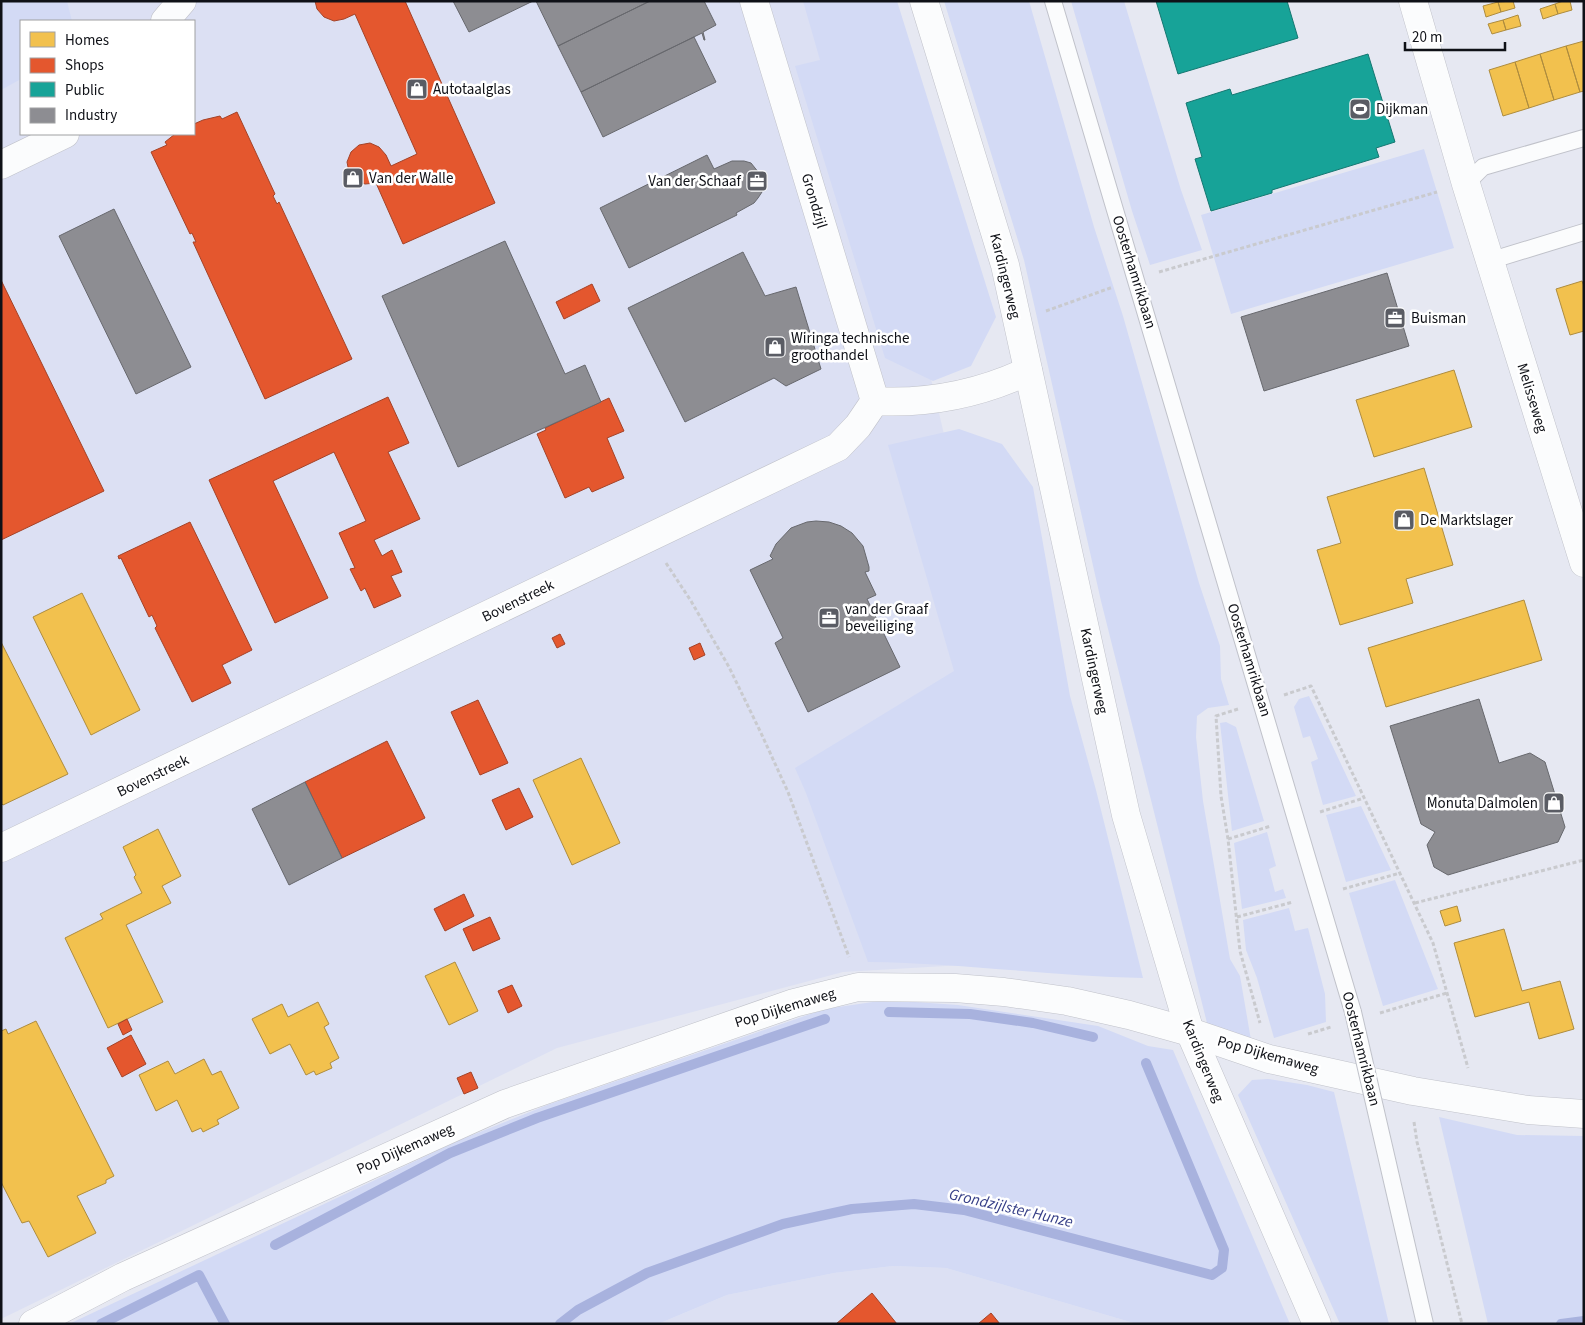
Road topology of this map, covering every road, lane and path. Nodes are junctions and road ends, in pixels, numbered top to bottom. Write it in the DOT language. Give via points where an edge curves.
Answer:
graph roads {
  1 [pos="182,1"];
  2 [pos="754,1"];
  3 [pos="924,1"];
  4 [pos="1053,1"];
  5 [pos="1413,1"];
  6 [pos="166,20"];
  7 [pos="63,135"];
  8 [pos="1584,138"];
  9 [pos="1,165"];
  10 [pos="1466,184"];
  11 [pos="1584,232"];
  12 [pos="1489,260"];
  13 [pos="1136,279"];
  14 [pos="1017,321"];
  15 [pos="1028,371"];
  16 [pos="875,401"];
  17 [pos="1579,533"];
  18 [pos="649,538"];
  19 [pos="1584,563"];
  20 [pos="1364,798"];
  21 [pos="1320,812"];
  22 [pos="1271,826"];
  23 [pos="1228,839"];
  24 [pos="1,848"];
  25 [pos="1584,860"];
  26 [pos="1400,873"];
  27 [pos="1342,889"];
  28 [pos="1293,902"];
  29 [pos="1415,903"];
  30 [pos="1237,917"];
  31 [pos="858,986"];
  32 [pos="1190,1032"];
  33 [pos="1413,1091"];
  34 [pos="1584,1114"];
  35 [pos="33,1324"];
  36 [pos="1317,1324"];
  37 [pos="1425,1324"];
  38 [pos="1462,1324"];
  1 -- 6 [label="street"];
  2 -- 16 [label="street, Grondzijl"];
  3 -- 14 [label="street, Kardingerweg" via="1005,265"];
  4 -- 13 [label="lane, Oosterhamrikbaan"];
  5 -- 10 [label="street, Melisseweg"];
  7 -- 9 [label="street"];
  8 -- 10 [label="lane" via="1483,167"];
  10 -- 12 [label="street, Melisseweg"];
  10 -- 13 [label="path"];
  11 -- 12 [label="lane"];
  12 -- 17 [label="street, Melisseweg"];
  13 -- 14 [label="path"];
  13 -- 37 [label="lane, Oosterhamrikbaan, bridge" via="1353,1012"];
  14 -- 15 [label="street, Kardingerweg"];
  15 -- 16 [label="street" via="996,385 953,397 924,401"];
  15 -- 32 [label="street, Kardingerweg" via="1126,815"];
  16 -- 18 [label="street, Bovenstreek" via="838,447"];
  17 -- 19 [label="street, Melisseweg"];
  18 -- 24 [label="street, Bovenstreek"];
  18 -- 31 [label="path" via="729,667 761,733 788,792"];
  20 -- 21 [label="path"];
  22 -- 23 [label="path"];
  25 -- 29 [label="path"];
  26 -- 27 [label="path"];
  28 -- 30 [label="path"];
  31 -- 32 [label="street, Pop Dijkemaweg" via="1004,992 1084,1005"];
  31 -- 35 [label="street, Pop Dijkemaweg" via="794,1003 505,1104 123,1277"];
  32 -- 33 [label="street, Pop Dijkemaweg" via="1269,1059"];
  32 -- 36 [label="street, Kardingerweg"];
  33 -- 34 [label="street, Pop Dijkemaweg" via="1528,1110"];
  33 -- 38 [label="path" via="1417,1142"];
}
